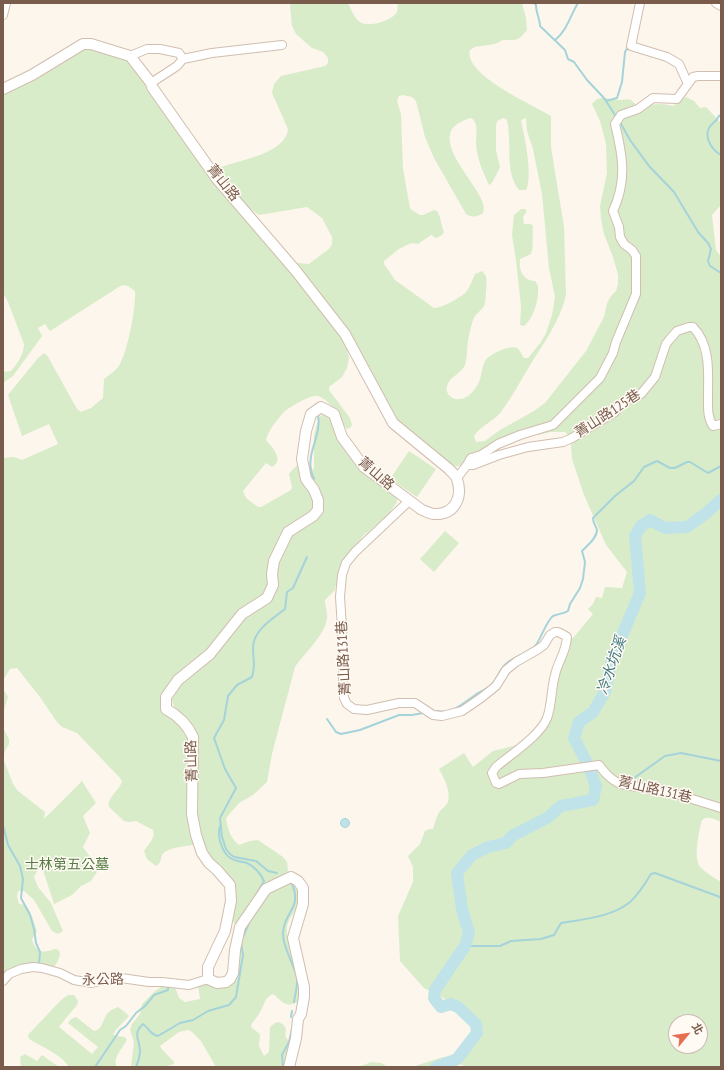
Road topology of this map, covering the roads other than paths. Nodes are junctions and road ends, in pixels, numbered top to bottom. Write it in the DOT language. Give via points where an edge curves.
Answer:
graph roads {
  1 [pos="6,3"];
  2 [pos="640,3"];
  3 [pos="716,3"];
  4 [pos="721,6"];
  5 [pos="3,15"];
  6 [pos="282,45"];
  7 [pos="130,56"];
  8 [pos="183,59"];
  9 [pos="721,76"];
  10 [pos="151,82"];
  11 [pos="688,84"];
  12 [pos="3,89"];
  13 [pos="721,424"];
  14 [pos="467,465"];
  15 [pos="457,478"];
  16 [pos="409,501"];
  17 [pos="721,808"];
  18 [pos="208,979"];
  19 [pos="3,981"];
  20 [pos="289,1067"];
  1 -- 5 [label="street"];
  2 -- 11 [label="street" via="630,46 668,57 679,64"];
  3 -- 4 [label="street"];
  6 -- 8 [label="street"];
  7 -- 8 [label="street" via="147,49 160,49 180,53"];
  7 -- 10 [label="street, 菁山路"];
  7 -- 12 [label="street" via="83,44 32,75"];
  8 -- 10 [label="street" via="177,66"];
  9 -- 11 [label="street" via="693,77"];
  10 -- 15 [label="street, 菁山路" via="217,179 292,265 345,334 393,423"];
  11 -- 14 [label="street" via="677,99 654,98 638,109 620,115 615,124 622,149 624,174 613,212 620,237 636,256 636,294 613,353 600,378 553,425 498,444 471,458"];
  13 -- 14 [label="street, 菁山路125巷" via="713,426 709,420 708,361 705,345 699,333 693,327 689,327 678,331 666,344 655,377 641,394 620,404 608,416 563,442 528,447"];
  14 -- 15 [label="street"];
  15 -- 16 [label="street, 菁山路" via="459,495 454,507 446,513 433,514"];
  16 -- 17 [label="street, 菁山路131巷" via="355,552 346,563 342,575 340,597 343,688 347,704 354,709 367,710 399,703 415,703 433,715 442,716 462,711 496,686 512,665 544,645 550,635 555,632 561,633 566,638 565,651 557,665 547,718 533,736 496,767 492,773 496,783 499,784 519,774 599,765 607,776 620,784 673,793"];
  16 -- 18 [label="street, 菁山路" via="364,467 342,437 334,414 321,407 311,414 302,459 306,479 318,500 318,510 288,532 274,561 273,585 267,598 242,614 210,654 178,680 166,697 166,709 188,727 193,737 192,814 202,853 230,885 231,901 225,931 208,967"];
  18 -- 19 [label="street, 永公路" via="189,985 121,978 92,983 33,967 9,974"];
  18 -- 20 [label="street" via="217,983 230,979 240,927 266,889 287,878 298,881 303,888 303,904 293,938 304,987 301,1014"];
}
